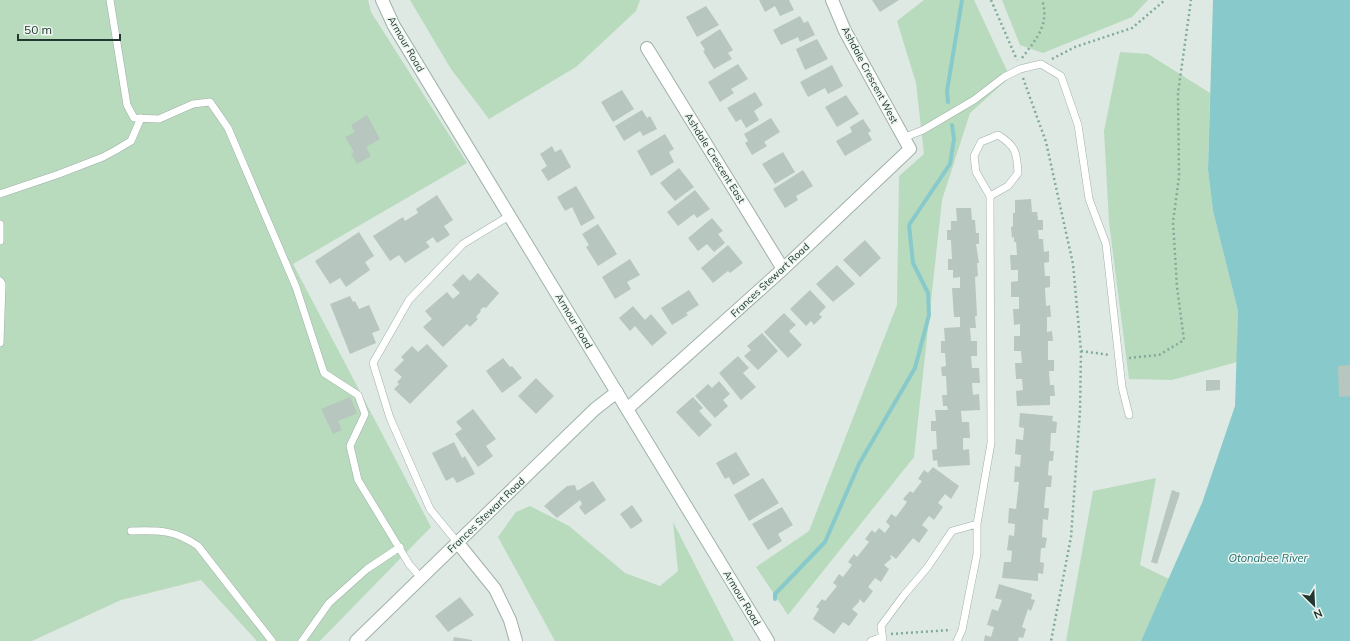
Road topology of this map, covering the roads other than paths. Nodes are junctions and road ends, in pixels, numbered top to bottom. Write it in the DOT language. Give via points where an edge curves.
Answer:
graph roads {
  1 [pos="110,0"];
  2 [pos="382,0"];
  3 [pos="832,0"];
  4 [pos="647,48"];
  5 [pos="141,118"];
  6 [pos="903,138"];
  7 [pos="910,149"];
  8 [pos="0,194"];
  9 [pos="990,196"];
  10 [pos="509,216"];
  11 [pos="0,224"];
  12 [pos="0,241"];
  13 [pos="783,268"];
  14 [pos="0,280"];
  15 [pos="0,344"];
  16 [pos="617,392"];
  17 [pos="627,409"];
  18 [pos="1130,415"];
  19 [pos="977,524"];
  20 [pos="131,531"];
  21 [pos="457,542"];
  22 [pos="400,547"];
  23 [pos="421,578"];
  24 [pos="882,639"];
  25 [pos="272,641"];
  26 [pos="302,641"];
  27 [pos="356,641"];
  28 [pos="516,641"];
  29 [pos="768,641"];
  30 [pos="871,641"];
  31 [pos="957,641"];
  1 -- 5 [label="lane" via="127,105 134,118"];
  2 -- 10 [label="street, Armour Road" via="394,26"];
  3 -- 6 [label="street, Ashdale Crescent West" via="845,31"];
  4 -- 13 [label="street, Ashdale Crescent East"];
  5 -- 8 [label="lane" via="131,141 116,150 59,174"];
  5 -- 22 [label="lane" via="159,119 193,104 210,102 228,128 296,287 324,373 358,395 365,414 350,446 358,480"];
  6 -- 7 [label="street, Ashdale Crescent West"];
  6 -- 18 [label="lane" via="923,130 974,100 1020,68 1041,64 1061,76 1078,125 1089,199 1106,244 1122,387"];
  7 -- 13 [label="street, Frances Stewart Road"];
  9 -- 9 [label="lane" via="1008,186 1018,173 1017,156 1010,142 998,135 981,142 974,156 976,172"];
  9 -- 19 [label="lane" via="991,443"];
  10 -- 16 [label="street, Armour Road"];
  10 -- 21 [label="lane" via="463,244 409,300 373,363 390,418 430,509"];
  11 -- 12 [label="lane"];
  13 -- 17 [label="street, Frances Stewart Road"];
  14 -- 15 [label="lane"];
  16 -- 17 [label="street, Armour Road"];
  16 -- 21 [label="street, Frances Stewart Road" via="595,409"];
  17 -- 29 [label="street, Armour Road"];
  19 -- 24 [label="lane" via="952,531 927,568 881,626"];
  19 -- 31 [label="lane" via="977,554 962,630"];
  20 -- 25 [label="lane" via="156,530 184,536 198,546"];
  21 -- 23 [label="street, Frances Stewart Road"];
  21 -- 28 [label="street" via="495,589 510,620"];
  22 -- 23 [label="lane" via="409,564"];
  22 -- 26 [label="lane" via="367,569 329,603"];
  23 -- 27 [label="street, Frances Stewart Road"];
  24 -- 30 [label="lane"];
}
